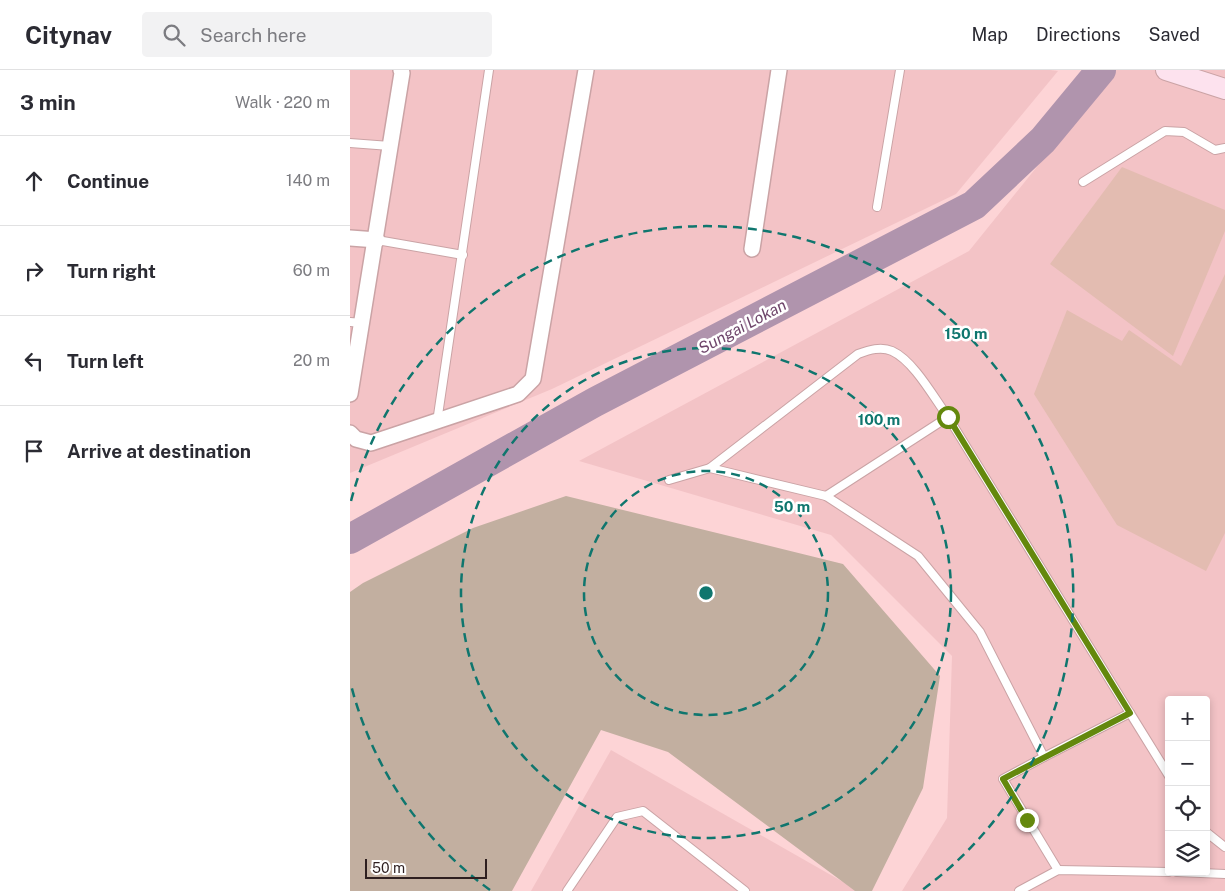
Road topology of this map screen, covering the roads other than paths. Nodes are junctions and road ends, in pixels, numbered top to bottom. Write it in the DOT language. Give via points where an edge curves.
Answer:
graph roads {
  1 [pos="401,70"];
  2 [pos="489,70"];
  3 [pos="586,70"];
  4 [pos="779,70"];
  5 [pos="900,70"];
  6 [pos="1166,70"];
  7 [pos="1225,88"];
  8 [pos="350,143"];
  9 [pos="390,146"];
  10 [pos="1225,148"];
  11 [pos="1083,182"];
  12 [pos="877,208"];
  13 [pos="350,238"];
  14 [pos="377,240"];
  15 [pos="752,249"];
  16 [pos="464,255"];
  17 [pos="356,323"];
  18 [pos="350,394"];
  19 [pos="948,417"];
  20 [pos="437,422"];
  21 [pos="353,436"];
  22 [pos="710,468"];
  23 [pos="669,480"];
  24 [pos="826,496"];
  25 [pos="1130,713"];
  26 [pos="1044,756"];
  27 [pos="1165,770"];
  28 [pos="1210,835"];
  29 [pos="1225,847"];
  30 [pos="1058,870"];
  31 [pos="1165,872"];
  32 [pos="1210,873"];
  33 [pos="1225,874"];
  34 [pos="567,891"];
  35 [pos="744,891"];
  36 [pos="1019,891"];
  1 -- 9 [label="street"];
  2 -- 16 [label="lane"];
  3 -- 20 [label="street" via="533,379 518,394"];
  4 -- 15 [label="street"];
  5 -- 12 [label="lane"];
  6 -- 7 [label="main road"];
  8 -- 9 [label="lane"];
  9 -- 14 [label="street"];
  10 -- 11 [label="lane" via="1215,150 1184,132 1166,131"];
  13 -- 14 [label="street"];
  14 -- 16 [label="lane"];
  14 -- 17 [label="street"];
  16 -- 20 [label="lane"];
  17 -- 18 [label="street"];
  19 -- 22 [label="lane" via="909,363 892,351 874,348 858,354"];
  19 -- 24 [label="lane"];
  19 -- 25 [label="lane"];
  20 -- 21 [label="street" via="371,443"];
  22 -- 23 [label="lane"];
  22 -- 24 [label="lane"];
  24 -- 26 [label="lane" via="918,556 980,632"];
  25 -- 26 [label="lane"];
  25 -- 27 [label="lane"];
  26 -- 30 [label="lane" via="1003,779"];
  28 -- 29 [label="lane"];
  30 -- 31 [label="lane"];
  30 -- 36 [label="lane"];
  32 -- 33 [label="lane"];
  34 -- 35 [label="lane" via="617,817 643,811"];
}
